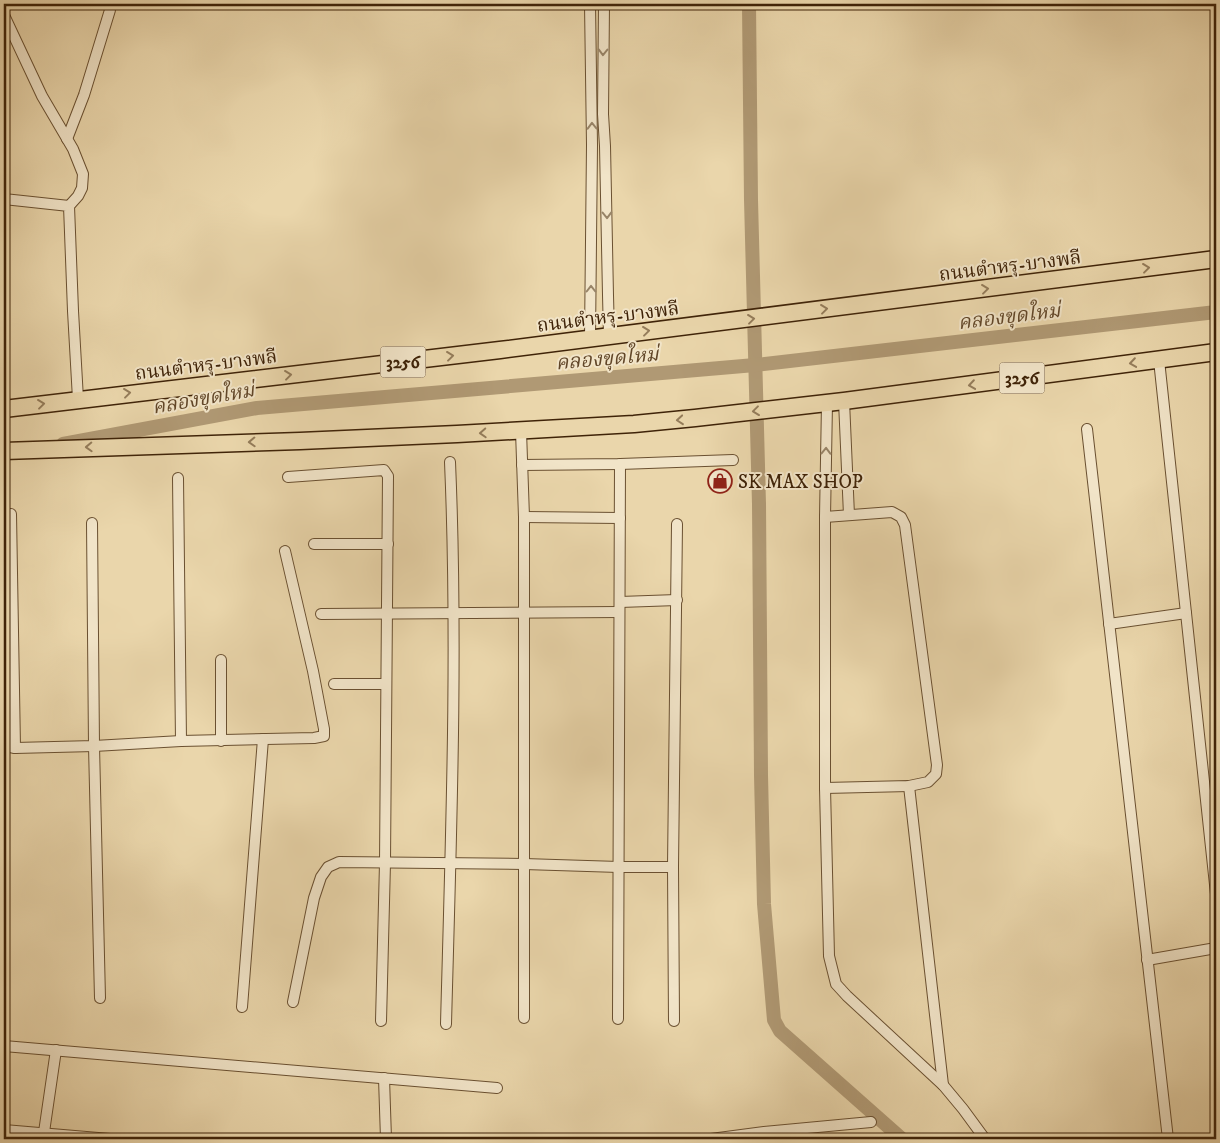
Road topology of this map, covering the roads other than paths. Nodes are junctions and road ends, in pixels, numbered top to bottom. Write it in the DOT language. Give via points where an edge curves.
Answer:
graph roads {
  1 [pos="590,4"];
  2 [pos="604,4"];
  3 [pos="110,10"];
  4 [pos="4,15"];
  5 [pos="67,139"];
  6 [pos="4,199"];
  7 [pos="69,206"];
  8 [pos="1216,259"];
  9 [pos="609,336"];
  10 [pos="590,338"];
  11 [pos="1216,352"];
  12 [pos="1159,360"];
  13 [pos="78,399"];
  14 [pos="836,402"];
  15 [pos="4,409"];
  16 [pos="1087,430"];
  17 [pos="521,431"];
  18 [pos="4,451"];
  19 [pos="733,460"];
  20 [pos="450,462"];
  21 [pos="620,464"];
  22 [pos="522,465"];
  23 [pos="178,478"];
  24 [pos="288,478"];
  25 [pos="12,514"];
  26 [pos="849,514"];
  27 [pos="524,517"];
  28 [pos="825,517"];
  29 [pos="620,518"];
  30 [pos="92,523"];
  31 [pos="677,524"];
  32 [pos="314,544"];
  33 [pos="388,544"];
  34 [pos="285,551"];
  35 [pos="677,600"];
  36 [pos="620,607"];
  37 [pos="524,612"];
  38 [pos="387,613"];
  39 [pos="453,613"];
  40 [pos="1186,613"];
  41 [pos="321,614"];
  42 [pos="1109,624"];
  43 [pos="221,660"];
  44 [pos="334,684"];
  45 [pos="386,684"];
  46 [pos="263,739"];
  47 [pos="220,740"];
  48 [pos="181,741"];
  49 [pos="4,746"];
  50 [pos="94,746"];
  51 [pos="15,748"];
  52 [pos="909,786"];
  53 [pos="825,788"];
  54 [pos="385,863"];
  55 [pos="450,863"];
  56 [pos="524,864"];
  57 [pos="672,866"];
  58 [pos="619,867"];
  59 [pos="1216,894"];
  60 [pos="1216,948"];
  61 [pos="1147,960"];
  62 [pos="100,998"];
  63 [pos="293,1002"];
  64 [pos="242,1007"];
  65 [pos="524,1018"];
  66 [pos="618,1019"];
  67 [pos="382,1021"];
  68 [pos="674,1021"];
  69 [pos="446,1024"];
  70 [pos="4,1046"];
  71 [pos="56,1050"];
  72 [pos="384,1078"];
  73 [pos="943,1085"];
  74 [pos="497,1088"];
  75 [pos="871,1122"];
  76 [pos="4,1130"];
  77 [pos="764,1136"];
  78 [pos="44,1137"];
  79 [pos="110,1139"];
  80 [pos="386,1139"];
  81 [pos="711,1139"];
  82 [pos="985,1139"];
  83 [pos="1168,1139"];
  10 -- 1 [label="street, one-way"];
  2 -- 9 [label="street, one-way" via="603,114"];
  3 -- 5 [label="street"];
  4 -- 5 [label="street" via="42,96"];
  5 -- 7 [label="street" via="83,174 82,188"];
  6 -- 7 [label="street"];
  7 -- 13 [label="street"];
  9 -- 8 [label="main road, ถนนตำหรุ-บางพลี / 3256, one-way"];
  9 -- 10 [label="main road, ถนนตำหรุ-บางพลี / 3256"];
  13 -- 10 [label="main road, ถนนตำหรุ-บางพลี / 3256, one-way"];
  11 -- 12 [label="main road, 3256"];
  12 -- 14 [label="main road, 3256, one-way"];
  12 -- 40 [label="street"];
  15 -- 13 [label="main road, ถนนตำหรุ-บางพลี / 3256, one-way"];
  14 -- 17 [label="main road, 3256, one-way" via="643,423"];
  14 -- 26 [label="street"];
  28 -- 14 [label="street, one-way"];
  16 -- 42 [label="street"];
  17 -- 18 [label="main road, 3256, one-way"];
  17 -- 22 [label="street"];
  19 -- 21 [label="street"];
  20 -- 39 [label="street"];
  21 -- 22 [label="street"];
  21 -- 29 [label="street"];
  22 -- 27 [label="street"];
  23 -- 48 [label="street"];
  24 -- 33 [label="street" via="384,470 388,476"];
  25 -- 51 [label="street"];
  26 -- 28 [label="street"];
  26 -- 52 [label="street" via="892,512 901,517 905,525 937,766 936,774 928,782"];
  27 -- 29 [label="street"];
  27 -- 37 [label="street"];
  28 -- 53 [label="street"];
  29 -- 36 [label="street"];
  30 -- 50 [label="street"];
  31 -- 35 [label="street"];
  32 -- 33 [label="street"];
  33 -- 38 [label="street"];
  34 -- 46 [label="street" via="325,733 321,737"];
  35 -- 36 [label="street"];
  35 -- 57 [label="street"];
  36 -- 37 [label="street"];
  36 -- 58 [label="street"];
  37 -- 39 [label="street"];
  37 -- 56 [label="street"];
  38 -- 39 [label="street"];
  38 -- 41 [label="street"];
  38 -- 45 [label="street"];
  39 -- 55 [label="street"];
  40 -- 42 [label="street"];
  40 -- 59 [label="street"];
  42 -- 61 [label="street"];
  43 -- 47 [label="street"];
  44 -- 45 [label="street"];
  45 -- 54 [label="street"];
  46 -- 47 [label="street"];
  46 -- 64 [label="street"];
  47 -- 48 [label="street"];
  48 -- 50 [label="street"];
  49 -- 51 [label="street"];
  50 -- 51 [label="street"];
  50 -- 62 [label="street"];
  52 -- 53 [label="street"];
  52 -- 73 [label="street"];
  53 -- 73 [label="street" via="829,956 836,984"];
  54 -- 55 [label="street"];
  54 -- 63 [label="street" via="338,862 328,867 321,877"];
  54 -- 67 [label="street"];
  55 -- 56 [label="street"];
  55 -- 69 [label="street"];
  56 -- 58 [label="street"];
  56 -- 65 [label="street"];
  57 -- 58 [label="street"];
  57 -- 68 [label="street"];
  58 -- 66 [label="street"];
  60 -- 61 [label="street"];
  61 -- 83 [label="street"];
  70 -- 71 [label="street"];
  71 -- 72 [label="street"];
  71 -- 78 [label="street"];
  72 -- 74 [label="street"];
  72 -- 80 [label="street"];
  73 -- 82 [label="street"];
  75 -- 77 [label="street"];
  76 -- 78 [label="street"];
  77 -- 81 [label="street"];
  78 -- 79 [label="street"];
}
